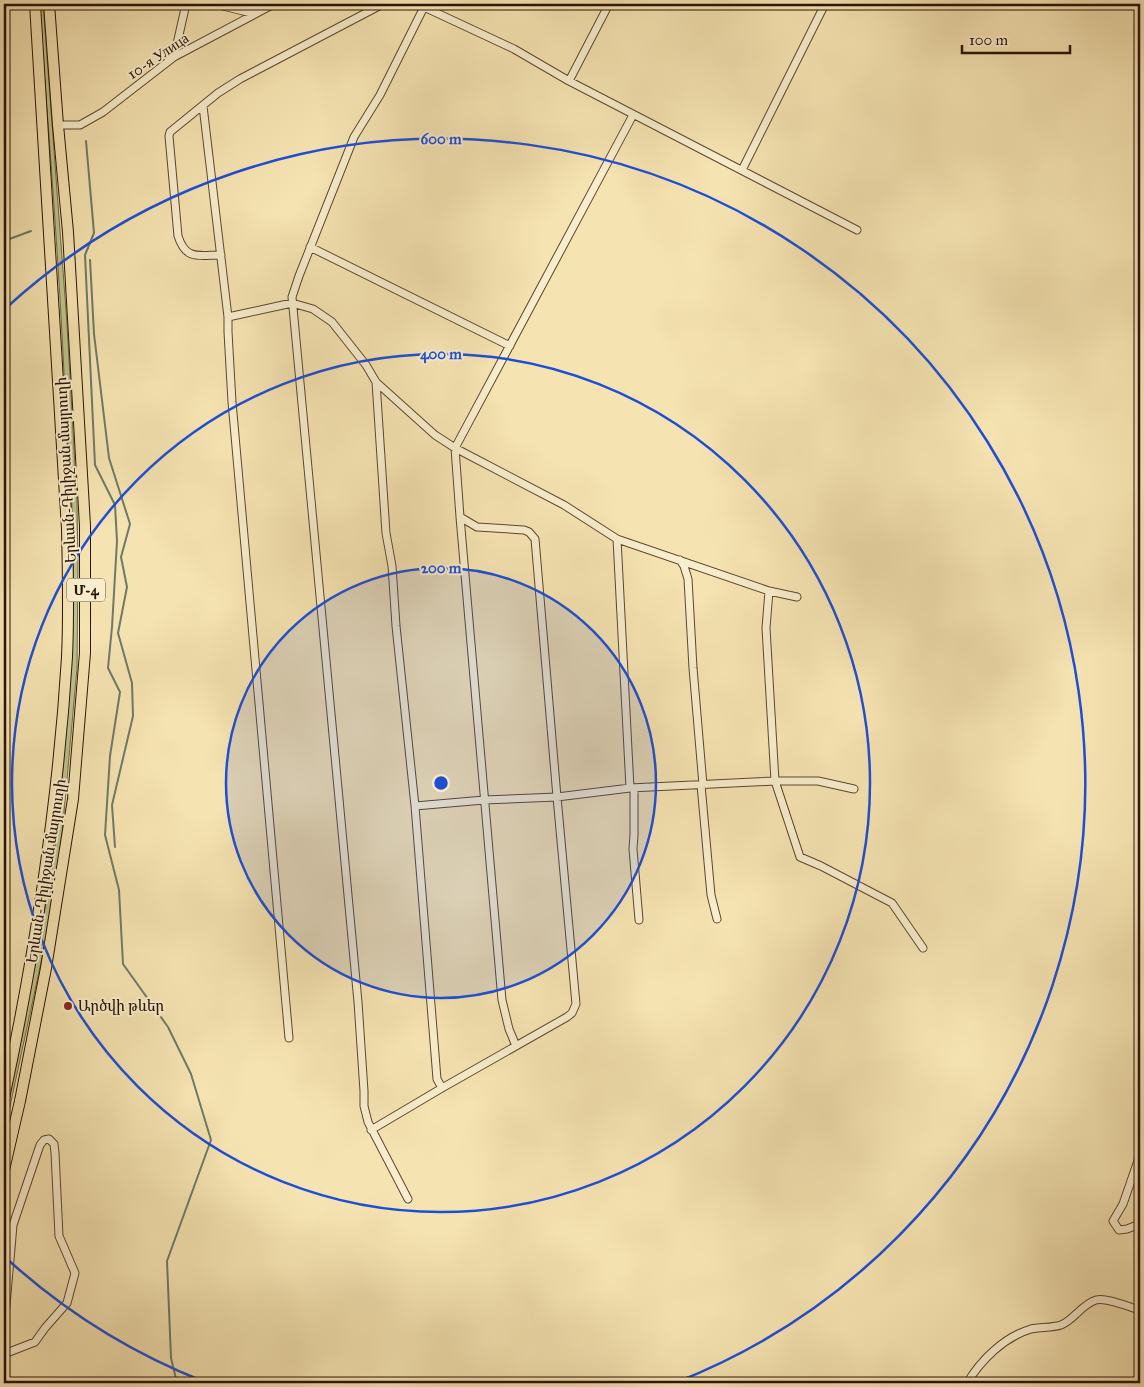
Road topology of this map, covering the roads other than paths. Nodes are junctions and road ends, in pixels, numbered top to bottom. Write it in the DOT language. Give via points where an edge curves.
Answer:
graph roads {
  1 [pos="35,4"];
  2 [pos="49,4"];
  3 [pos="186,4"];
  4 [pos="215,4"];
  5 [pos="258,4"];
  6 [pos="274,4"];
  7 [pos="383,4"];
  8 [pos="608,4"];
  9 [pos="825,4"];
  10 [pos="424,5"];
  11 [pos="255,14"];
  12 [pos="174,57"];
  13 [pos="569,81"];
  14 [pos="203,106"];
  15 [pos="633,115"];
  16 [pos="58,125"];
  17 [pos="742,170"];
  18 [pos="857,230"];
  19 [pos="310,248"];
  20 [pos="221,255"];
  21 [pos="292,303"];
  22 [pos="228,317"];
  23 [pos="510,346"];
  24 [pos="376,382"];
  25 [pos="455,448"];
  26 [pos="460,516"];
  27 [pos="617,539"];
  28 [pos="679,559"];
  29 [pos="769,591"];
  30 [pos="797,598"];
  31 [pos="775,781"];
  32 [pos="702,785"];
  33 [pos="632,788"];
  34 [pos="854,789"];
  35 [pos="557,797"];
  36 [pos="484,800"];
  37 [pos="415,806"];
  38 [pos="717,919"];
  39 [pos="639,920"];
  40 [pos="923,948"];
  41 [pos="289,1038"];
  42 [pos="516,1046"];
  43 [pos="442,1088"];
  44 [pos="4,1098"];
  45 [pos="372,1130"];
  46 [pos="1140,1156"];
  47 [pos="4,1170"];
  48 [pos="408,1199"];
  49 [pos="1140,1224"];
  50 [pos="1140,1310"];
  51 [pos="4,1328"];
  52 [pos="4,1354"];
  53 [pos="967,1383"];
  1 -- 44 [label="highway, Երևան-Դիլիջան մայրուղի / Մ-4" via="68,529 68,621 55,797 29,967"];
  2 -- 16 [label="highway, Երևան-Դիլիջան մայրուղի / Մ-4"];
  3 -- 12 [label="street"];
  4 -- 11 [label="street"];
  5 -- 11 [label="street"];
  6 -- 11 [label="street, 10-я Улица"];
  7 -- 14 [label="street" via="240,79"];
  8 -- 13 [label="street"];
  9 -- 17 [label="street"];
  10 -- 13 [label="street" via="514,49"];
  10 -- 19 [label="street" via="380,95 354,137"];
  11 -- 12 [label="street, 10-я Улица"];
  12 -- 16 [label="street, 10-я Улица" via="103,112 80,125"];
  13 -- 15 [label="street"];
  14 -- 20 [label="street"];
  14 -- 20 [label="street" via="169,136 178,236 182,248 191,255"];
  15 -- 17 [label="street"];
  15 -- 23 [label="street"];
  16 -- 47 [label="highway, Երևան-Դիլիջան մայրուղի / Մ-4" via="68,232 86,526 85,653 73,799 44,978"];
  17 -- 18 [label="street"];
  19 -- 21 [label="street" via="293,291"];
  19 -- 23 [label="street"];
  20 -- 22 [label="street"];
  21 -- 22 [label="street"];
  21 -- 24 [label="street" via="313,309 332,322"];
  21 -- 45 [label="street" via="357,992 364,1106"];
  22 -- 41 [label="street" via="232,402"];
  23 -- 25 [label="street"];
  24 -- 25 [label="street" via="435,435"];
  24 -- 37 [label="street" via="386,532"];
  25 -- 26 [label="street"];
  25 -- 27 [label="street" via="564,505"];
  26 -- 35 [label="street" via="477,526 524,530 535,539"];
  26 -- 36 [label="street"];
  27 -- 28 [label="street"];
  27 -- 33 [label="street"];
  28 -- 29 [label="street"];
  28 -- 32 [label="street" via="688,579"];
  29 -- 30 [label="street"];
  29 -- 31 [label="street" via="766,628"];
  31 -- 32 [label="street"];
  31 -- 34 [label="street" via="818,781"];
  31 -- 40 [label="street" via="800,857 892,903"];
  32 -- 33 [label="street"];
  32 -- 38 [label="street" via="711,895"];
  33 -- 35 [label="street"];
  33 -- 39 [label="street"];
  35 -- 36 [label="street"];
  35 -- 42 [label="street" via="576,1004 567,1017"];
  36 -- 37 [label="street"];
  36 -- 42 [label="street" via="502,1000"];
  37 -- 43 [label="street" via="437,1079"];
  42 -- 43 [label="street"];
  43 -- 45 [label="street"];
  45 -- 48 [label="street"];
  46 -- 49 [label="street" via="1113,1221 1119,1230"];
  50 -- 53 [label="street" via="1103,1299 1095,1300 1062,1325 1039,1327 1016,1336 986,1358"];
  51 -- 52 [label="street" via="13,1226 40,1145 49,1139 54,1144 59,1236 75,1273 67,1303 35,1342"];
}
